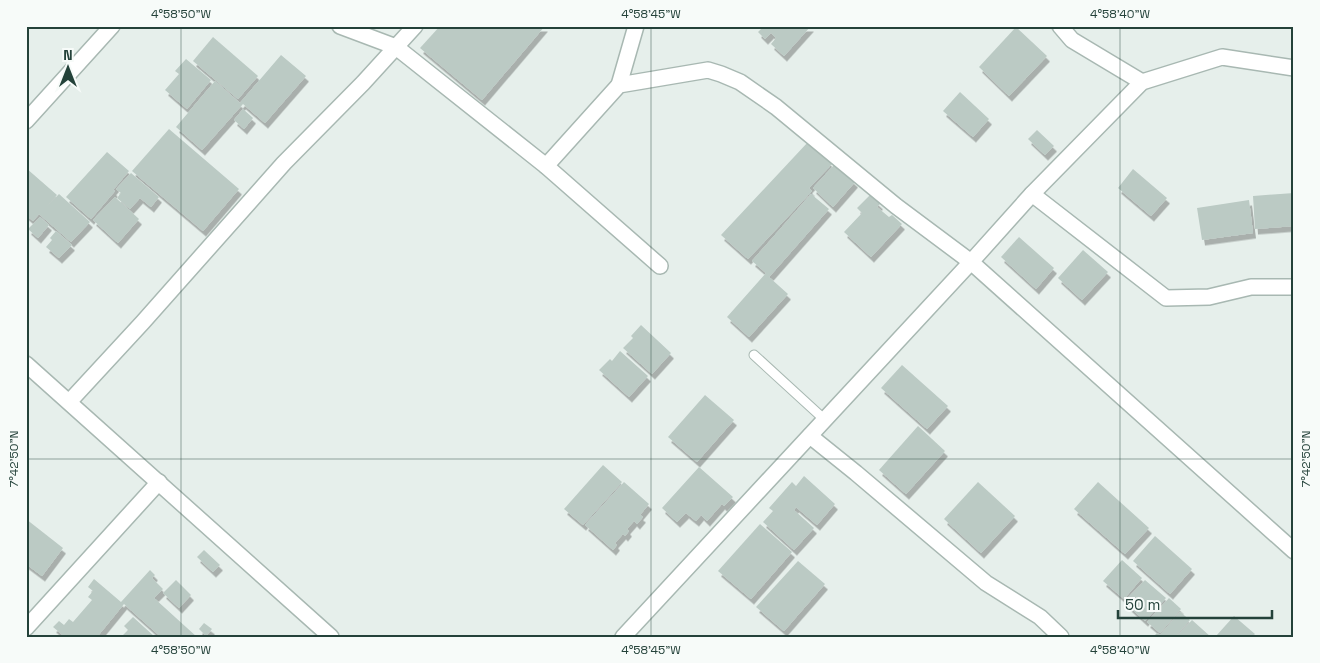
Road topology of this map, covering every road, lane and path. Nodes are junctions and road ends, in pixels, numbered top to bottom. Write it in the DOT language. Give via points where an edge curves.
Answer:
graph roads {
  1 [pos="112,26"];
  2 [pos="340,26"];
  3 [pos="415,26"];
  4 [pos="636,26"];
  5 [pos="1060,26"];
  6 [pos="396,47"];
  7 [pos="1294,68"];
  8 [pos="1142,82"];
  9 [pos="619,85"];
  10 [pos="26,121"];
  11 [pos="546,166"];
  12 [pos="1032,194"];
  13 [pos="971,262"];
  14 [pos="660,266"];
  15 [pos="1294,287"];
  16 [pos="754,355"];
  17 [pos="26,364"];
  18 [pos="70,401"];
  19 [pos="825,420"];
  20 [pos="810,436"];
  21 [pos="159,482"];
  22 [pos="1294,550"];
  23 [pos="26,628"];
  24 [pos="327,635"];
  25 [pos="623,637"];
  26 [pos="1061,637"];
  1 -- 10 [label="street"];
  2 -- 6 [label="street"];
  3 -- 6 [label="street"];
  4 -- 9 [label="street"];
  5 -- 8 [label="street" via="1072,40"];
  6 -- 11 [label="street"];
  6 -- 18 [label="street" via="284,163"];
  7 -- 8 [label="street" via="1222,56"];
  8 -- 12 [label="street"];
  9 -- 11 [label="street"];
  9 -- 13 [label="street" via="708,70 740,82"];
  11 -- 14 [label="street"];
  12 -- 13 [label="street"];
  12 -- 15 [label="street" via="1166,298 1209,297 1251,288"];
  13 -- 19 [label="street"];
  13 -- 22 [label="street"];
  16 -- 19 [label="lane"];
  17 -- 18 [label="street"];
  18 -- 21 [label="street"];
  19 -- 20 [label="street"];
  20 -- 25 [label="street"];
  20 -- 26 [label="street" via="986,583 1040,617"];
  21 -- 23 [label="street"];
  21 -- 24 [label="street"];
}
